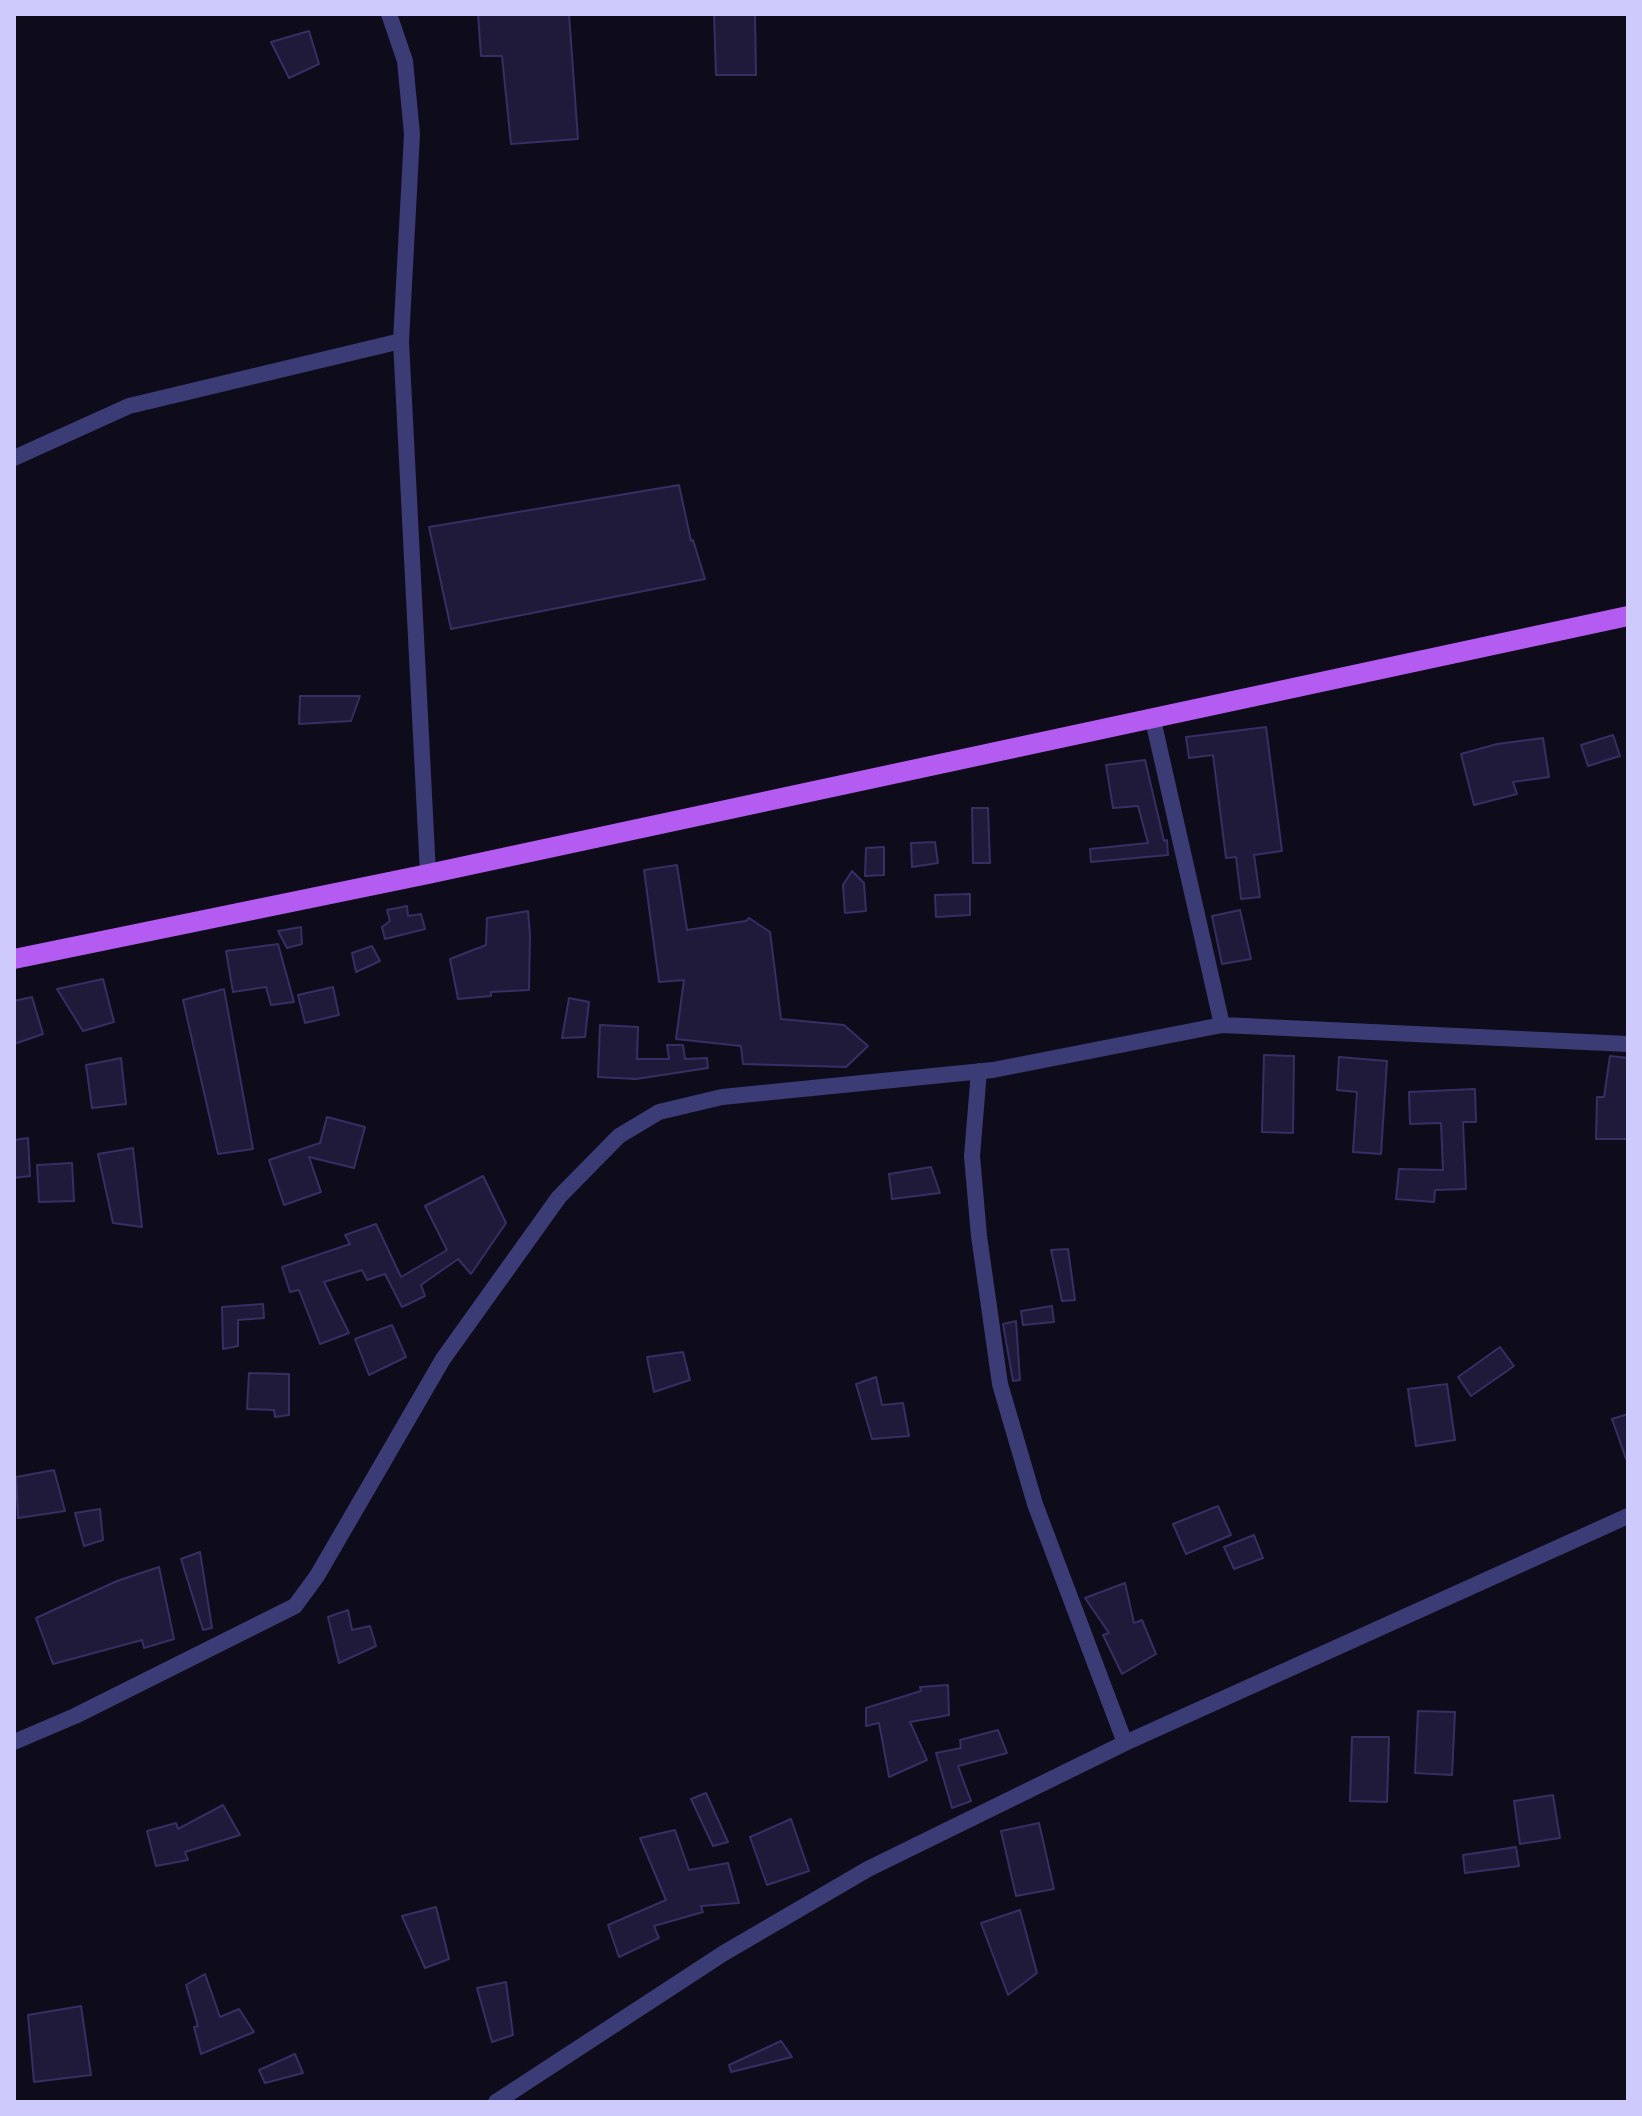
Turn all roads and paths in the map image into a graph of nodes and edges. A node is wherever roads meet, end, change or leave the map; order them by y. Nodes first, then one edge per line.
1 (389, 14) edge
2 (401, 341) junction
3 (14, 458) edge
4 (1627, 619) edge
5 (1153, 720) junction
6 (428, 874) junction
7 (14, 959) edge
8 (1222, 1025) junction
9 (1628, 1044) edge
10 (979, 1071) junction
11 (1628, 1516) edge
12 (14, 1742) edge
13 (1125, 1743) junction
14 (496, 2102) edge

1 - 2 street
2 - 3 street
2 - 6 street
4 - 5 main road
5 - 6 main road
5 - 8 street
6 - 7 main road
8 - 9 street
8 - 10 street
10 - 12 street
10 - 13 street
11 - 13 street
13 - 14 street

